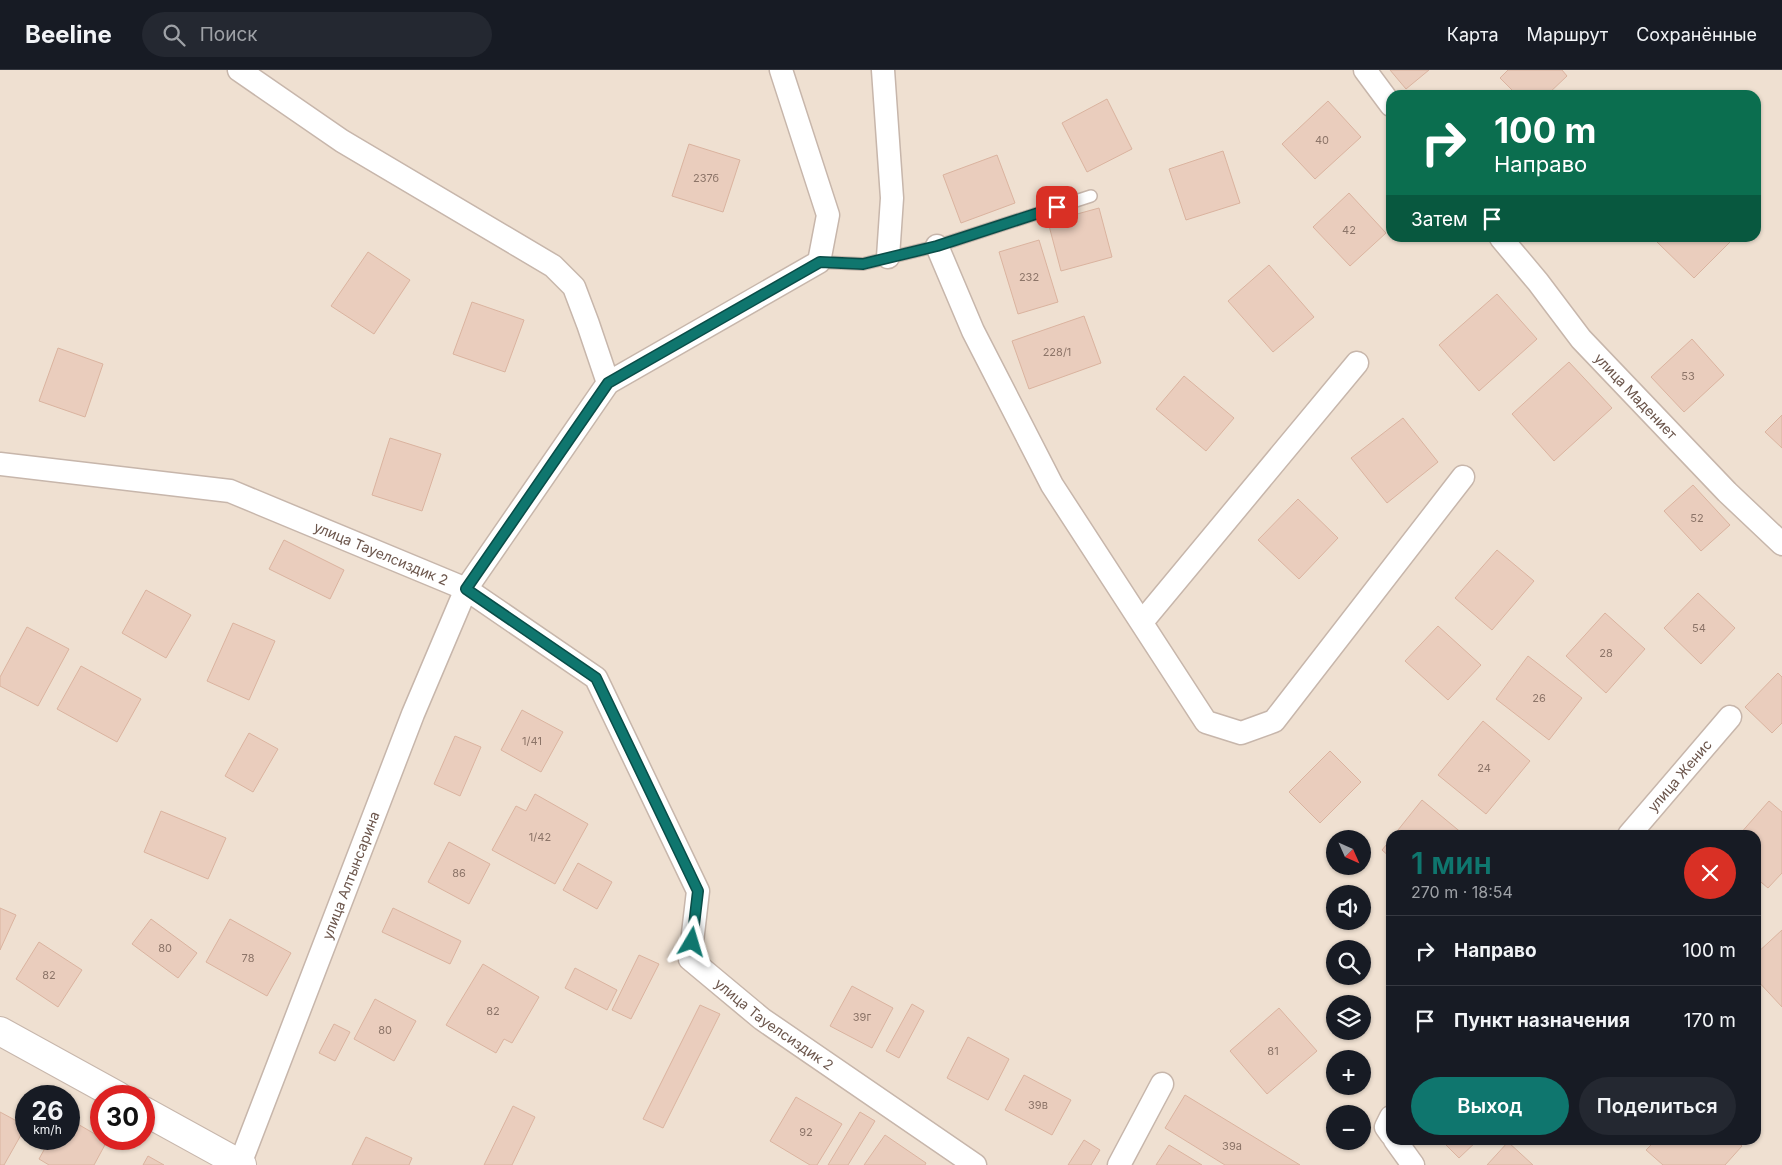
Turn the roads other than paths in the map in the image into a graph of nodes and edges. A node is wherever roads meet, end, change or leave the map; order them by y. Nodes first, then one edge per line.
1 (240, 70) edge
2 (781, 70) edge
3 (883, 70) edge
4 (1365, 70) edge
5 (1386, 98) edge
6 (1091, 196) dead end
7 (1503, 242) edge
8 (937, 246) junction
9 (888, 257) junction
10 (820, 262) junction
11 (1357, 364) dead end
12 (608, 383) junction
13 (0, 464) edge
14 (1463, 477) dead end
15 (1782, 544) edge
16 (466, 589) junction
17 (1142, 622) junction
18 (1730, 717) dead end
19 (1634, 830) edge
20 (0, 1031) edge
21 (1162, 1084) dead end
22 (98, 1085) edge
23 (155, 1117) edge
24 (1399, 1145) edge
25 (240, 1165) edge
26 (975, 1165) edge
27 (1119, 1165) edge
28 (1413, 1165) edge

1 - 12 street
2 - 10 street
3 - 9 street
4 - 5 street
6 - 8 lane
7 - 15 street, улица Мадениет
8 - 9 lane
8 - 17 street
9 - 10 lane
10 - 12 street
11 - 17 street
12 - 16 street, улица Алтынсарина
13 - 16 street, улица Тауелсиздик 2
14 - 17 street
16 - 25 street, улица Алтынсарина
16 - 26 street, улица Тауелсиздик 2
18 - 19 street, улица Женис
20 - 22 street
21 - 27 street
23 - 25 street
24 - 28 street

